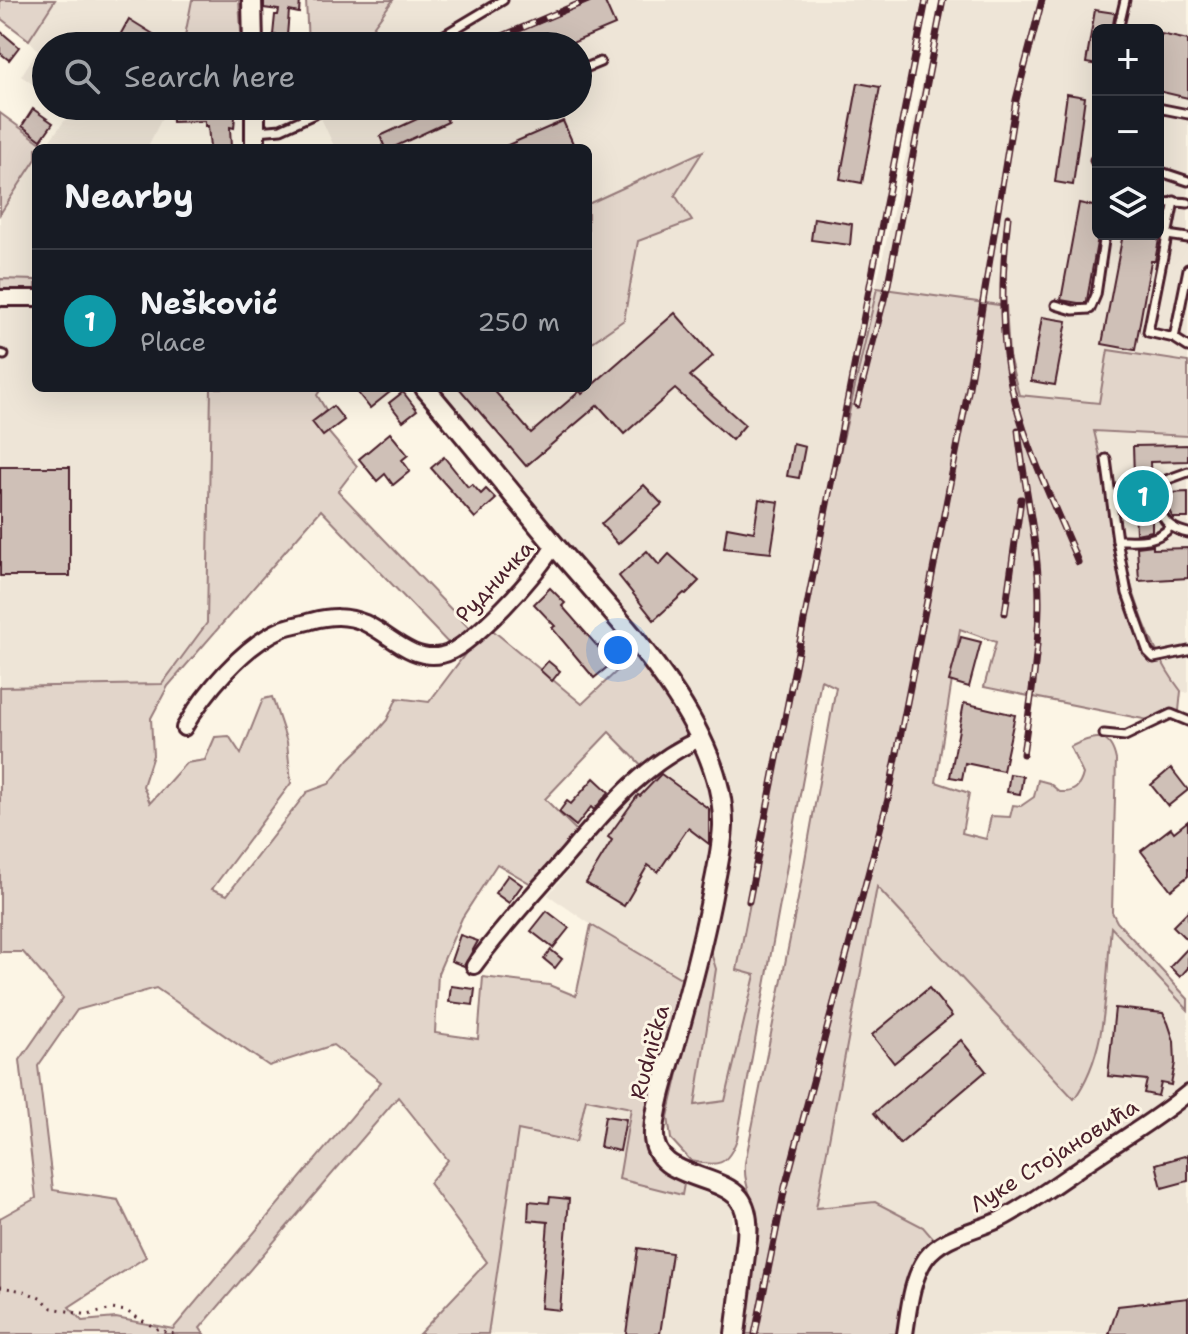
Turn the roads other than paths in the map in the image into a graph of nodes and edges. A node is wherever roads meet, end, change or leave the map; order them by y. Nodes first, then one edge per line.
1 (252, 0) edge
2 (503, 0) edge
3 (1125, 0) edge
4 (1119, 24) edge
5 (253, 32) edge
6 (449, 32) edge
7 (600, 62) dead end
8 (592, 65) edge
9 (1164, 109) edge
10 (1188, 114) edge
11 (301, 120) edge
12 (255, 140) edge
13 (1164, 173) edge
14 (1188, 181) edge
15 (1174, 201) junction
16 (1188, 203) edge
17 (1164, 204) edge
18 (1167, 235) junction
19 (1188, 238) edge
20 (1104, 240) edge
21 (1188, 269) edge
22 (0, 298) edge
23 (32, 298) edge
24 (1056, 305) dead end
25 (1174, 338) junction
26 (1188, 347) edge
27 (428, 392) edge
28 (1106, 459) dead end
29 (1188, 472) edge
30 (1170, 527) junction
31 (1188, 533) edge
32 (1117, 540) junction
33 (554, 545) junction
34 (1188, 651) edge
35 (1188, 721) edge
36 (184, 728) dead end
37 (1104, 734) dead end
38 (702, 738) junction
39 (474, 966) dead end
40 (1188, 1093) edge
41 (735, 1334) edge
42 (905, 1334) edge

1 - 5 street
2 - 6 lane
3 - 4 lane
7 - 8 lane
9 - 10 lane
11 - 12 lane
13 - 14 lane
15 - 16 lane
15 - 17 lane
15 - 18 lane
18 - 19 lane
18 - 25 lane
20 - 24 lane
21 - 25 lane
22 - 23 street
25 - 26 lane
27 - 33 street, Rudnička
28 - 32 lane
29 - 30 lane
30 - 31 lane
30 - 32 lane
32 - 34 lane
33 - 36 street, Рудничка
33 - 38 street, Rudnička
35 - 37 lane
38 - 39 street
38 - 41 street, Rudnička
40 - 42 street, Луке Стојановића

